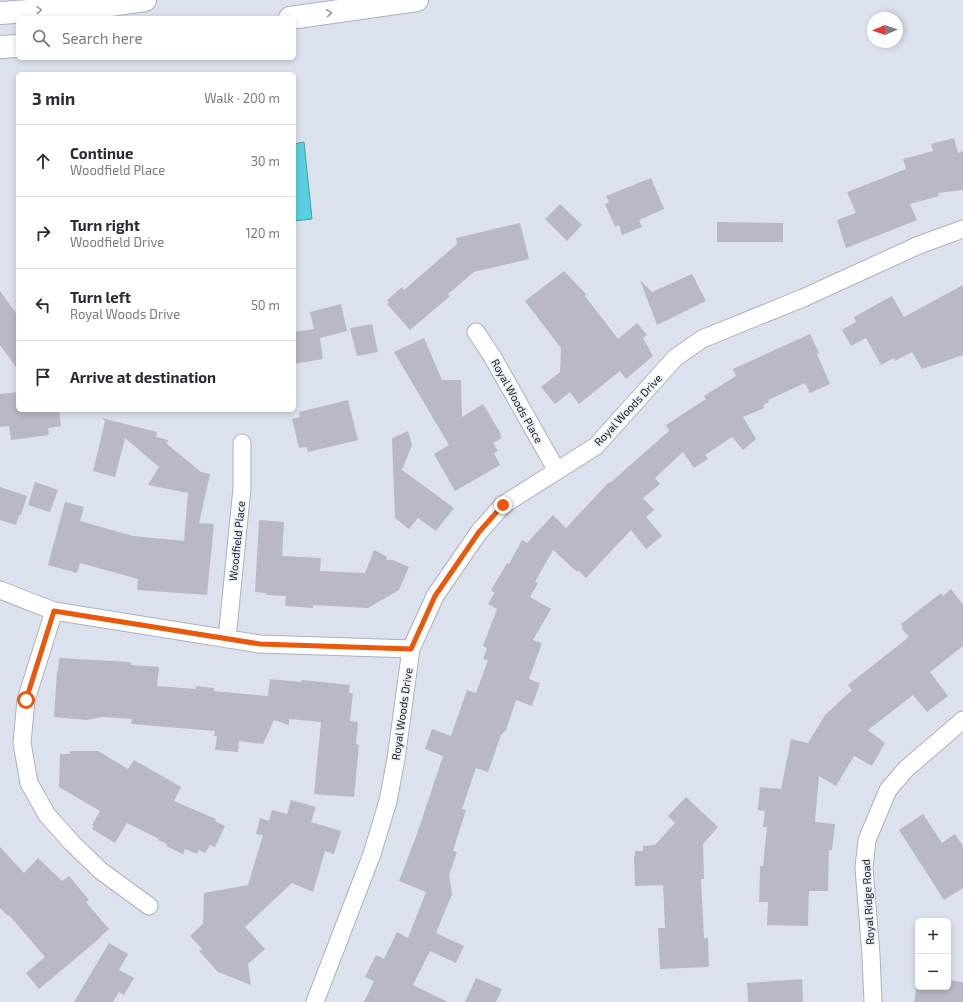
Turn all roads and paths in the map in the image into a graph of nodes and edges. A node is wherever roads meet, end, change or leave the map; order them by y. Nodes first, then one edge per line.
1 (145, 0) edge
2 (417, 0) edge
3 (0, 13) edge
4 (296, 17) edge
5 (16, 46) edge
6 (0, 47) edge
7 (963, 229) edge
8 (476, 332) dead end
9 (242, 443) dead end
10 (557, 471) junction
11 (0, 590) edge
12 (54, 611) junction
13 (227, 639) junction
14 (411, 649) junction
15 (963, 720) edge
16 (149, 906) dead end
17 (315, 1002) edge
18 (873, 1002) edge

3 -> 1 highway
4 -> 2 highway
5 - 6 highway
7 - 10 street, Royal Woods Drive
8 - 10 street, Royal Woods Place
9 - 13 street, Woodfield Place
10 - 14 street, Royal Woods Drive
11 - 12 street
12 - 13 street
12 - 16 street
13 - 14 street
14 - 17 street, Royal Woods Drive
15 - 18 street, Royal Ridge Road

